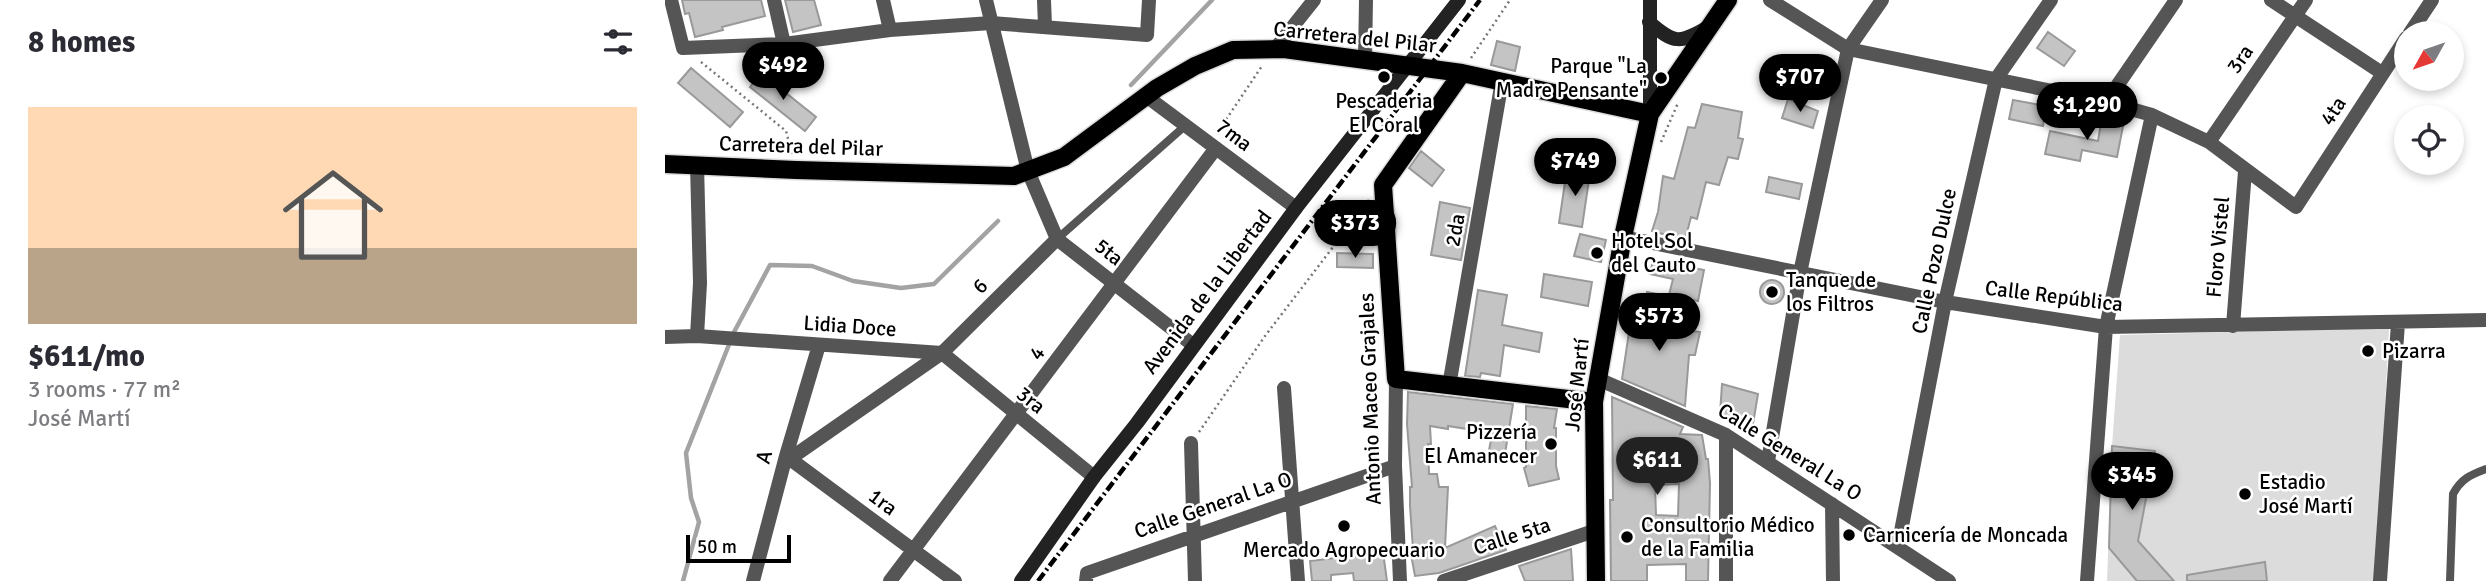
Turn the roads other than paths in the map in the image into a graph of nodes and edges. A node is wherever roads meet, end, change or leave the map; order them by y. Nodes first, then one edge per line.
1 (671, 0) edge
2 (774, 0) edge
3 (883, 0) edge
4 (986, 0) edge
5 (1044, 0) edge
6 (1149, 0) edge
7 (1314, 0) edge
8 (1366, 0) edge
9 (1459, 0) edge
10 (1650, 0) edge
11 (1770, 0) edge
12 (1882, 0) edge
13 (2051, 0) edge
14 (2176, 0) edge
15 (2271, 0) edge
16 (2306, 0) edge
17 (2432, 0) edge
18 (1725, 1) edge
19 (2296, 16) junction
20 (2418, 21) edge
21 (1649, 22) junction
22 (991, 23) junction
23 (1045, 26) junction
24 (1709, 26) junction
25 (890, 30) junction
26 (784, 44) junction
27 (1275, 49) junction
28 (1848, 49) junction
29 (2394, 56) edge
30 (1365, 59) junction
31 (1410, 65) junction
32 (1462, 73) junction
33 (2382, 73) junction
34 (1996, 79) junction
35 (1502, 81) junction
36 (1146, 96) junction
37 (2106, 102) junction
38 (1650, 114) junction
39 (2152, 115) junction
40 (1185, 125) junction
41 (2209, 142) junction
42 (1213, 146) junction
43 (665, 164) edge
44 (697, 164) junction
45 (1028, 171) junction
46 (2245, 171) junction
47 (1296, 208) junction
48 (1623, 237) junction
49 (1057, 239) junction
50 (1800, 274) junction
51 (1115, 283) junction
52 (1945, 302) junction
53 (2486, 320) edge
54 (2398, 323) junction
55 (2233, 326) junction
56 (2106, 327) junction
57 (697, 336) junction
58 (665, 337) edge
59 (819, 345) junction
60 (1193, 345) junction
61 (942, 353) junction
62 (1396, 379) junction
63 (1598, 379) junction
64 (1449, 386) junction
65 (1284, 387) dead end
66 (1594, 402) junction
67 (1017, 416) junction
68 (1725, 435) junction
69 (1191, 443) road end
70 (788, 457) junction
71 (1768, 461) junction
72 (1395, 466) junction
73 (2486, 469) edge
74 (1094, 477) junction
75 (1293, 501) junction
76 (1832, 504) junction
77 (1594, 531) junction
78 (1193, 535) junction
79 (1898, 547) junction
80 (913, 551) junction
81 (1086, 577) edge
82 (753, 581) edge
83 (890, 581) edge
84 (955, 581) edge
85 (1021, 581) edge
86 (1195, 581) edge
87 (1298, 581) edge
88 (1400, 581) edge
89 (1444, 581) edge
90 (1596, 581) edge
91 (1726, 581) edge
92 (1833, 581) edge
93 (1949, 581) edge
94 (2087, 581) edge
95 (2380, 581) edge
96 (2450, 581) edge

1 - 26 street
2 - 26 street
3 - 25 street
4 - 22 street, 5ta
5 - 23 street
6 - 23 street
7 - 27 street
8 - 30 street
9 - 31 main road, Avenida de la Libertad
10 - 21 main road
11 - 28 street
12 - 28 street
13 - 34 street, Calle Pozo Dulce
14 - 37 street
15 - 19 street
16 - 19 street, 3ra
17 - 20 street
18 - 24 main road
19 - 33 street
19 - 41 street, 3ra
21 - 24 main road
21 - 38 main road
22 - 23 street
22 - 25 street
22 - 45 street, 5ta
24 - 38 main road
25 - 26 street
27 - 30 main road, Carretera del Pilar
27 - 36 main road, Carretera del Pilar
28 - 34 street
28 - 50 street
29 - 33 street, 4ta
30 - 31 main road, Carretera del Pilar
31 - 32 main road, Carretera del Pilar
31 - 47 main road, Avenida de la Libertad
32 - 35 main road, Carretera del Pilar
32 - 62 main road, Antonio Maceo Grajales
33 - 46 street, 4ta
34 - 37 street
34 - 52 street, Calle Pozo Dulce
35 - 38 main road, Carretera del Pilar
35 - 64 street, 2da
36 - 40 street, 7ma
36 - 45 main road, Carretera del Pilar
37 - 39 street
38 - 48 main road, José Martí
39 - 41 street
39 - 56 street
40 - 42 street, 7ma
40 - 49 lane, 6
41 - 46 street
42 - 47 street, 7ma
42 - 51 street, 4
43 - 44 main road, Carretera del Pilar
44 - 45 main road, Carretera del Pilar
44 - 57 street
45 - 49 street, 5ta
46 - 55 street, Floro Vistel
47 - 60 main road, Avenida de la Libertad
48 - 50 street, Calle República
48 - 63 main road, José Martí
49 - 51 street, 5ta
49 - 61 street, 6
50 - 52 street, Calle República
50 - 71 street
51 - 60 street, 5ta
51 - 67 street, 4
52 - 56 street, Calle República
52 - 79 street, Calle Pozo Dulce
53 - 54 street, Calle República
54 - 55 street, Calle República
54 - 95 street
55 - 56 street, Calle República
56 - 94 street
57 - 58 street
57 - 59 street, Lidia Doce
59 - 61 street, Lidia Doce
59 - 70 street, A
60 - 74 main road, Avenida de la Libertad
61 - 67 street, 3ra
61 - 70 street, 6
62 - 64 main road
62 - 72 street, Antonio Maceo Grajales
63 - 66 main road, José Martí
63 - 68 street, Calle General La O
64 - 66 main road
65 - 75 street
66 - 77 main road, José Martí
67 - 74 street, 3ra
67 - 80 street, 4
68 - 71 street, Calle General La O
68 - 91 street
69 - 78 street
70 - 80 street, 1ra
70 - 82 street, A
71 - 76 street, Calle General La O
72 - 75 street, Calle General La O
72 - 88 street, Antonio Maceo Grajales
73 - 96 lane
74 - 85 main road, Avenida de la Libertad
75 - 78 street, Calle General La O
75 - 87 street
76 - 79 street, Calle General La O
76 - 92 street
77 - 89 street, Calle 5ta
77 - 90 main road, José Martí
78 - 81 street, Calle General La O
78 - 86 street
79 - 93 street, Calle General La O
80 - 83 street, 4
80 - 84 street, 1ra

